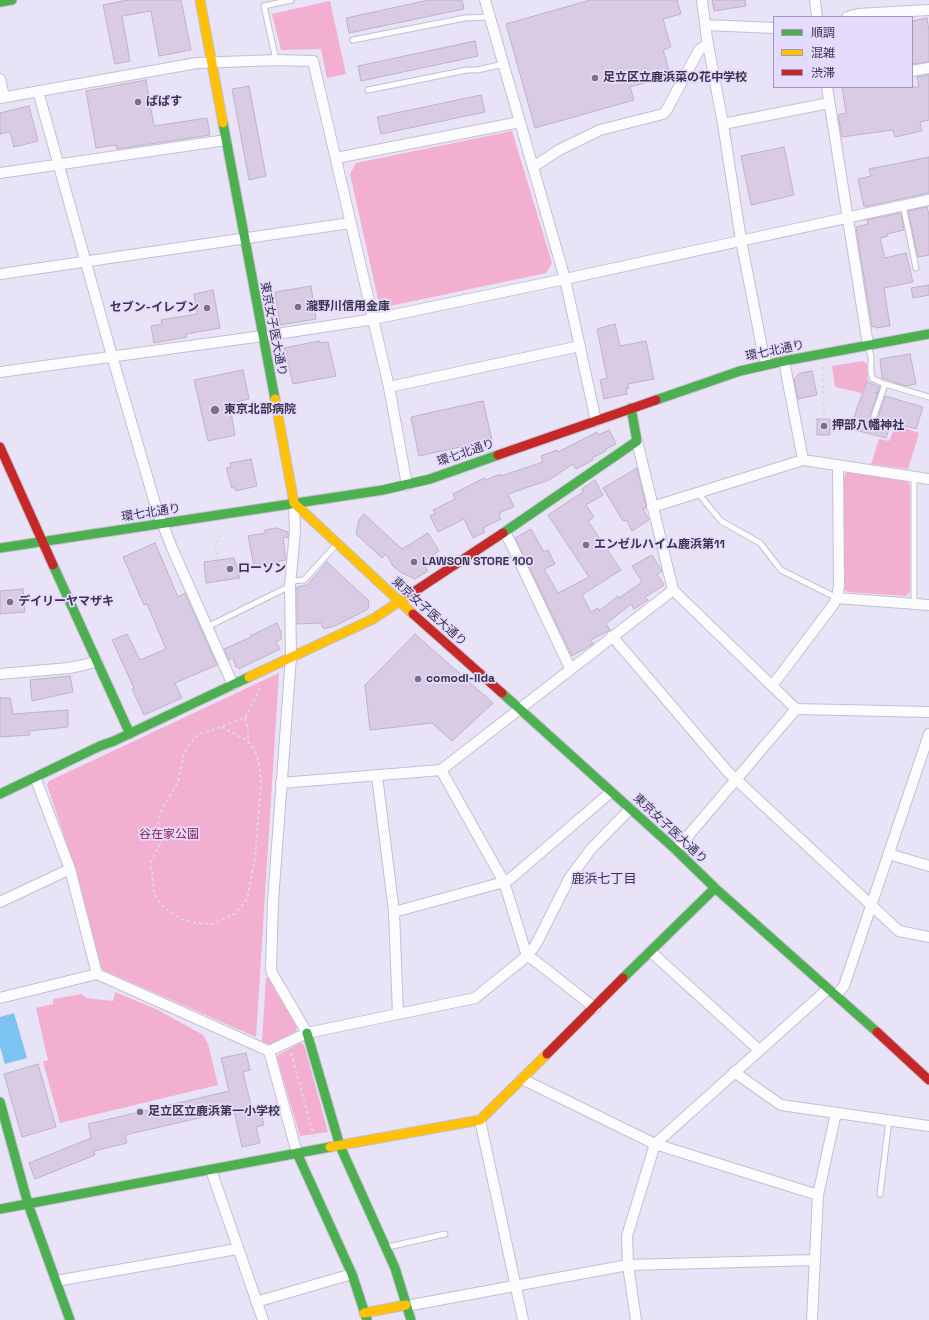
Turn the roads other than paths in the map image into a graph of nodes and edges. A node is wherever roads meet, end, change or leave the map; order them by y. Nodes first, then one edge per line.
1 (12, 0) edge
2 (200, 0) edge
3 (291, 0) edge
4 (485, 0) edge
5 (702, 0) edge
6 (814, 0) edge
7 (0, 2) edge
8 (929, 10) edge
9 (817, 16) edge
10 (851, 16) edge
11 (490, 17) junction
12 (706, 25) junction
13 (773, 28) edge
14 (353, 40) dead end
15 (708, 44) junction
16 (276, 60) junction
17 (212, 62) junction
18 (504, 64) junction
19 (929, 68) edge
20 (913, 70) edge
21 (0, 79) edge
22 (827, 88) edge
23 (368, 90) dead end
24 (38, 91) junction
25 (2, 98) edge
26 (829, 103) junction
27 (520, 122) junction
28 (723, 124) junction
29 (226, 140) junction
30 (336, 158) junction
31 (58, 164) junction
32 (533, 167) junction
33 (0, 173) edge
34 (929, 200) edge
35 (902, 205) junction
36 (847, 217) junction
37 (350, 223) junction
38 (244, 239) junction
39 (741, 240) junction
40 (86, 262) junction
41 (916, 268) dead end
42 (0, 274) edge
43 (565, 279) junction
44 (374, 319) junction
45 (929, 334) edge
46 (262, 335) junction
47 (868, 345) junction
48 (580, 346) junction
49 (112, 356) junction
50 (784, 361) junction
51 (767, 364) junction
52 (0, 372) edge
53 (885, 384) junction
54 (389, 387) junction
55 (929, 397) edge
56 (631, 408) junction
57 (874, 416) dead end
58 (596, 421) junction
59 (637, 441) junction
60 (0, 447) edge
61 (802, 460) junction
62 (838, 465) junction
63 (914, 477) junction
64 (929, 479) edge
65 (407, 485) junction
66 (698, 493) junction
67 (294, 503) junction
68 (652, 507) junction
69 (163, 524) junction
70 (504, 532) junction
71 (43, 541) junction
72 (337, 544) junction
73 (0, 548) edge
74 (290, 583) junction
75 (673, 590) junction
76 (837, 598) junction
77 (400, 602) junction
78 (914, 604) junction
79 (929, 605) edge
80 (207, 627) junction
81 (612, 636) junction
82 (291, 657) junction
83 (97, 661) junction
84 (570, 668) junction
85 (0, 674) edge
86 (233, 685) junction
87 (772, 686) junction
88 (519, 709) junction
89 (796, 709) junction
90 (929, 712) edge
91 (130, 734) junction
92 (929, 734) edge
93 (441, 770) junction
94 (376, 776) junction
95 (35, 777) junction
96 (736, 779) junction
97 (281, 783) junction
98 (611, 792) junction
99 (0, 794) edge
100 (630, 809) junction
101 (676, 850) junction
102 (889, 854) junction
103 (929, 866) edge
104 (70, 869) junction
105 (504, 882) junction
106 (715, 888) junction
107 (0, 902) edge
108 (872, 905) junction
109 (394, 912) junction
110 (929, 938) edge
111 (651, 952) junction
112 (526, 956) junction
113 (97, 974) junction
114 (832, 992) junction
115 (0, 998) edge
116 (595, 1008) junction
117 (398, 1014) junction
118 (307, 1033) junction
119 (758, 1050) junction
120 (269, 1051) junction
121 (734, 1072) junction
122 (522, 1079) junction
123 (929, 1080) edge
124 (0, 1102) edge
125 (836, 1112) junction
126 (480, 1120) junction
127 (890, 1120) junction
128 (929, 1126) edge
129 (655, 1144) junction
130 (340, 1146) junction
131 (297, 1153) junction
132 (211, 1170) junction
133 (880, 1194) dead end
134 (818, 1195) junction
135 (28, 1204) junction
136 (0, 1208) edge
137 (445, 1234) dead end
138 (386, 1247) junction
139 (237, 1249) junction
140 (815, 1260) junction
141 (628, 1265) junction
142 (352, 1274) junction
143 (56, 1281) junction
144 (515, 1285) junction
145 (256, 1302) junction
146 (406, 1305) junction
147 (366, 1316) edge
148 (70, 1320) edge
149 (263, 1320) edge
150 (411, 1320) edge
151 (523, 1320) edge
152 (636, 1320) edge
153 (812, 1320) edge

1 - 7 street
2 - 17 street, 東京女子医大通り
3 - 16 lane
4 - 11 street
5 - 12 street
6 - 9 street
8 - 10 street
11 - 14 lane
11 - 18 street
12 - 13 street
12 - 15 street
15 - 28 street
15 - 32 street
16 - 17 street
16 - 30 street
17 - 24 street
17 - 29 street, 東京女子医大通り
18 - 23 lane
18 - 27 street
19 - 20 street
21 - 25 street
22 - 26 street
24 - 25 street
24 - 31 street
26 - 28 street
26 - 36 street
27 - 30 street
27 - 32 street
28 - 39 street
29 - 31 street
29 - 38 street, 東京女子医大通り
30 - 37 street
31 - 33 street
31 - 40 street
32 - 43 street
34 - 35 street
35 - 36 street
35 - 41 lane
36 - 39 street
36 - 47 street
37 - 38 street
37 - 44 street
38 - 40 street
38 - 46 street, 東京女子医大通り
39 - 43 street
39 - 51 street
40 - 42 street
40 - 49 street
43 - 44 street
43 - 48 street
44 - 46 street
44 - 54 street
45 - 47 street, 環七北通り
46 - 49 street
46 - 67 street, 東京女子医大通り
47 - 50 street, 環七北通り
47 - 53 lane
48 - 54 street
48 - 58 street
49 - 52 street
49 - 69 street
50 - 51 street, 環七北通り
50 - 61 street
51 - 56 street, 環七北通り
53 - 55 lane
53 - 57 lane
54 - 65 street
56 - 58 street, 環七北通り
56 - 59 street
58 - 65 street, 環七北通り
59 - 68 street
59 - 70 street
60 - 71 street
61 - 62 street
61 - 66 street
62 - 63 street
62 - 76 street
63 - 64 street
63 - 78 lane
65 - 67 street, 環七北通り
66 - 68 street
66 - 76 lane
67 - 69 street, 環七北通り
67 - 72 street, 東京女子医大通り
67 - 74 street
68 - 75 street
69 - 71 street, 環七北通り
69 - 80 street
70 - 77 street
70 - 84 street
71 - 73 street, 環七北通り
71 - 83 street
72 - 74 lane
72 - 77 street, 東京女子医大通り
74 - 80 lane
74 - 82 street
75 - 81 street
75 - 87 street
76 - 78 street
76 - 87 street
77 - 82 street
77 - 88 street, 東京女子医大通り
78 - 79 street
80 - 86 street
81 - 84 street
81 - 96 street
82 - 86 street
82 - 97 street
83 - 85 street
83 - 91 street
84 - 88 street
86 - 91 street
87 - 89 street
88 - 93 street
88 - 98 street, 東京女子医大通り
89 - 90 street
89 - 96 street
91 - 95 street
92 - 102 street
93 - 94 street
93 - 105 street
94 - 97 street
94 - 109 street
95 - 99 street
95 - 104 street
96 - 101 street
96 - 108 street
97 - 118 street
98 - 100 street, 東京女子医大通り
98 - 105 street
100 - 101 street, 東京女子医大通り
100 - 112 street
101 - 106 street, 東京女子医大通り
102 - 103 street
102 - 108 street
104 - 107 street
104 - 113 street
105 - 109 street
105 - 112 street
106 - 111 street
106 - 114 street, 東京女子医大通り
108 - 110 street
108 - 114 street
109 - 117 street
111 - 116 street
111 - 119 street
112 - 116 street
112 - 117 street
113 - 115 street
113 - 120 street
114 - 119 street
114 - 123 street, 東京女子医大通り
116 - 122 street
117 - 118 street
118 - 120 street
118 - 130 street
119 - 121 street
120 - 131 street
121 - 125 street
121 - 129 street
122 - 126 street
122 - 129 street
124 - 135 street
125 - 127 street
125 - 134 street
126 - 130 street
126 - 144 street
127 - 128 street
127 - 133 lane
129 - 134 street
129 - 141 street
130 - 131 street
130 - 138 street
131 - 132 street
131 - 142 street
132 - 135 street
132 - 139 street
134 - 140 street
135 - 136 street
135 - 143 street
137 - 138 lane
138 - 146 street
139 - 143 street
139 - 145 street
140 - 141 street
140 - 153 street
141 - 144 street
141 - 152 street
142 - 145 street
142 - 147 street
143 - 148 street
144 - 146 street
144 - 151 street
145 - 149 street
146 - 147 street
146 - 150 street

